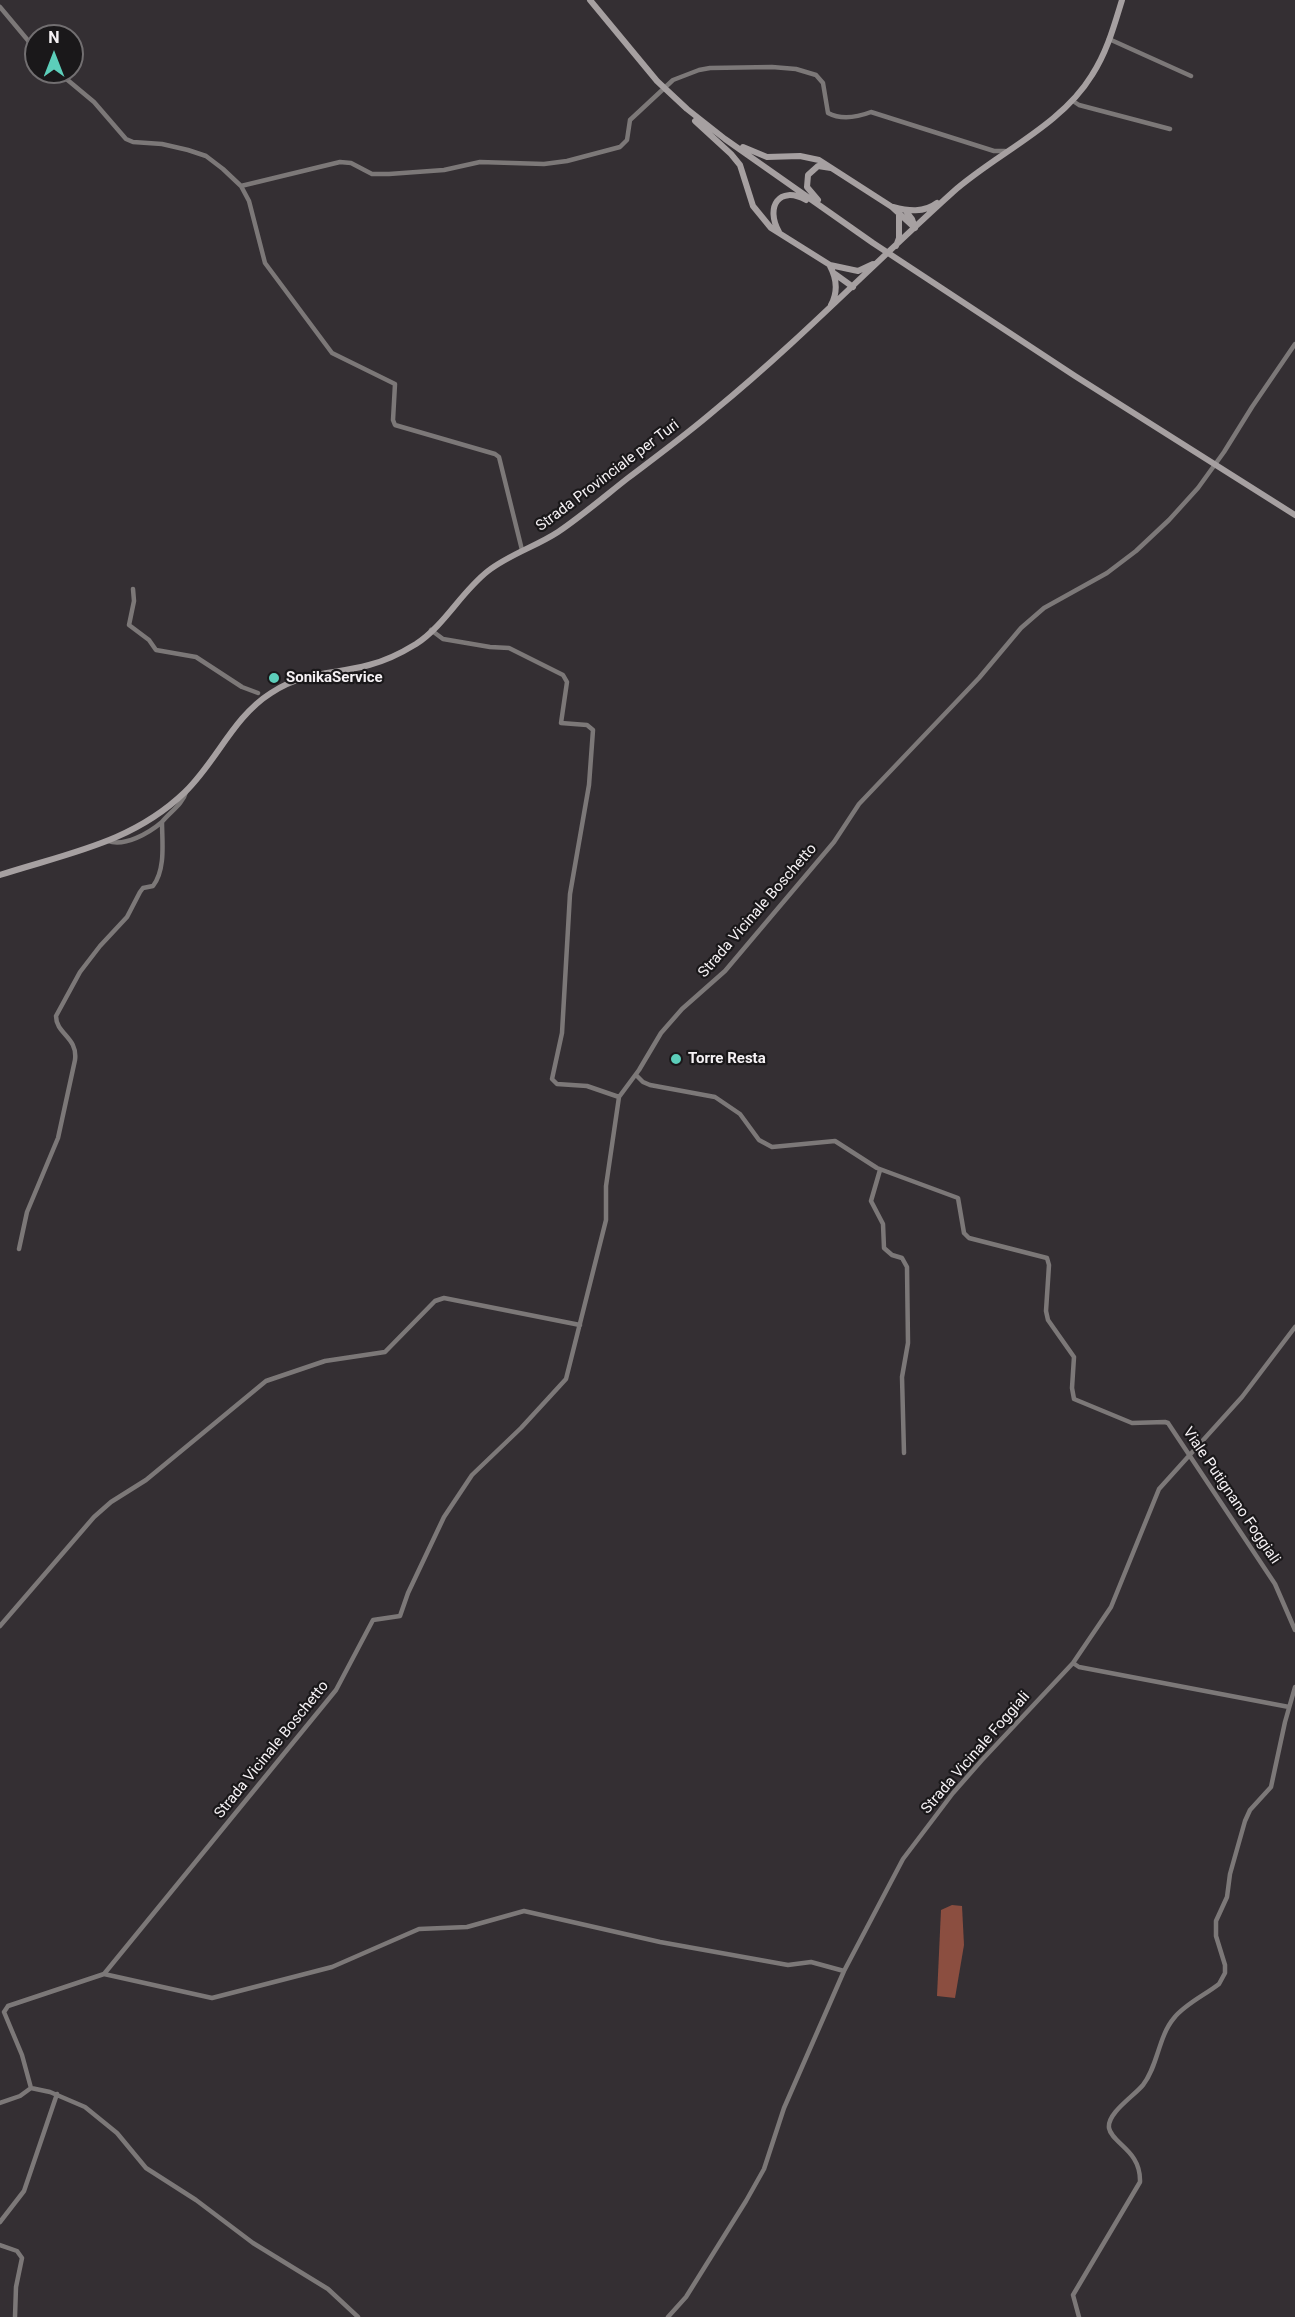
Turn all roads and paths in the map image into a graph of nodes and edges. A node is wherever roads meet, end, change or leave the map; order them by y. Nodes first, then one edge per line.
1 (590, 0) edge
2 (1122, 0) edge
3 (0, 7) edge
4 (24, 36) edge
5 (1109, 39) junction
6 (1191, 76) dead end
7 (73, 84) edge
8 (1073, 101) junction
9 (687, 109) junction
10 (1170, 129) dead end
11 (725, 139) junction
12 (1005, 152) junction
13 (835, 169) junction
14 (241, 186) junction
15 (955, 191) junction
16 (902, 212) junction
17 (836, 218) junction
18 (915, 228) junction
19 (781, 235) junction
20 (893, 249) junction
21 (830, 265) junction
22 (842, 269) junction
23 (834, 274) junction
24 (853, 287) junction
25 (828, 311) junction
26 (1295, 344) edge
27 (1295, 514) edge
28 (522, 550) junction
29 (133, 589) dead end
30 (431, 630) junction
31 (258, 693) dead end
32 (186, 791) junction
33 (162, 822) junction
34 (108, 841) junction
35 (0, 874) edge
36 (636, 1075) junction
37 (619, 1097) junction
38 (880, 1170) junction
39 (19, 1249) dead end
40 (580, 1325) junction
41 (1295, 1327) edge
42 (904, 1453) dead end
43 (1190, 1453) junction
44 (0, 1626) edge
45 (1295, 1630) edge
46 (1073, 1663) junction
47 (1295, 1687) edge
48 (1289, 1707) junction
49 (844, 1971) junction
50 (104, 1974) junction
51 (31, 2088) junction
52 (57, 2094) junction
53 (0, 2103) edge
54 (0, 2223) edge
55 (0, 2245) edge
56 (15, 2317) edge
57 (358, 2317) edge
58 (668, 2317) edge
59 (1079, 2317) edge

1 - 9 main road
2 - 5 main road, Strada Provinciale per Turi
3 - 4 street
5 - 6 street
5 - 8 main road, Strada Provinciale per Turi
7 - 14 street
8 - 10 street
8 - 12 main road, Strada Provinciale per Turi
9 - 11 main road
9 - 19 main road
11 - 13 main road
11 - 17 main road
12 - 14 street
12 - 15 main road, Strada Provinciale per Turi
13 - 16 main road
13 - 17 main road
14 - 28 street
15 - 16 main road
15 - 18 main road, Strada Provinciale per Turi
16 - 18 main road
16 - 20 main road
17 - 19 main road
17 - 27 main road
18 - 20 main road, Strada Provinciale per Turi
19 - 21 main road
20 - 22 main road
20 - 24 main road, Strada Provinciale per Turi
21 - 22 main road
21 - 23 main road
22 - 24 main road
23 - 24 main road
23 - 25 main road
24 - 25 main road, Strada Provinciale per Turi
25 - 28 main road, Strada Provinciale per Turi
26 - 36 street, Strada Vicinale Boschetto
28 - 30 main road, Strada Provinciale per Turi
29 - 31 street
30 - 32 main road, Strada Provinciale per Turi
30 - 37 street
32 - 33 street
32 - 34 main road, Strada Provinciale per Turi
33 - 34 street
33 - 39 street
34 - 35 main road, Strada Provinciale per Turi
36 - 37 street, Strada Vicinale Boschetto
36 - 38 street, Viale Putignano Foggiali
37 - 40 street, Strada Vicinale Boschetto
38 - 42 street
38 - 43 street, Viale Putignano Foggiali
40 - 44 street
40 - 50 street, Strada Vicinale Boschetto
41 - 43 street, Strada Vicinale Foggiali
43 - 45 street, Viale Putignano Foggiali
43 - 46 street, Strada Vicinale Foggiali
46 - 48 street
46 - 49 street, Strada Vicinale Foggiali
47 - 48 street
48 - 59 street
49 - 50 street
49 - 58 street, Strada Vicinale Foggiali
50 - 51 street
51 - 52 street
51 - 53 street
52 - 54 street
52 - 57 street
55 - 56 street

